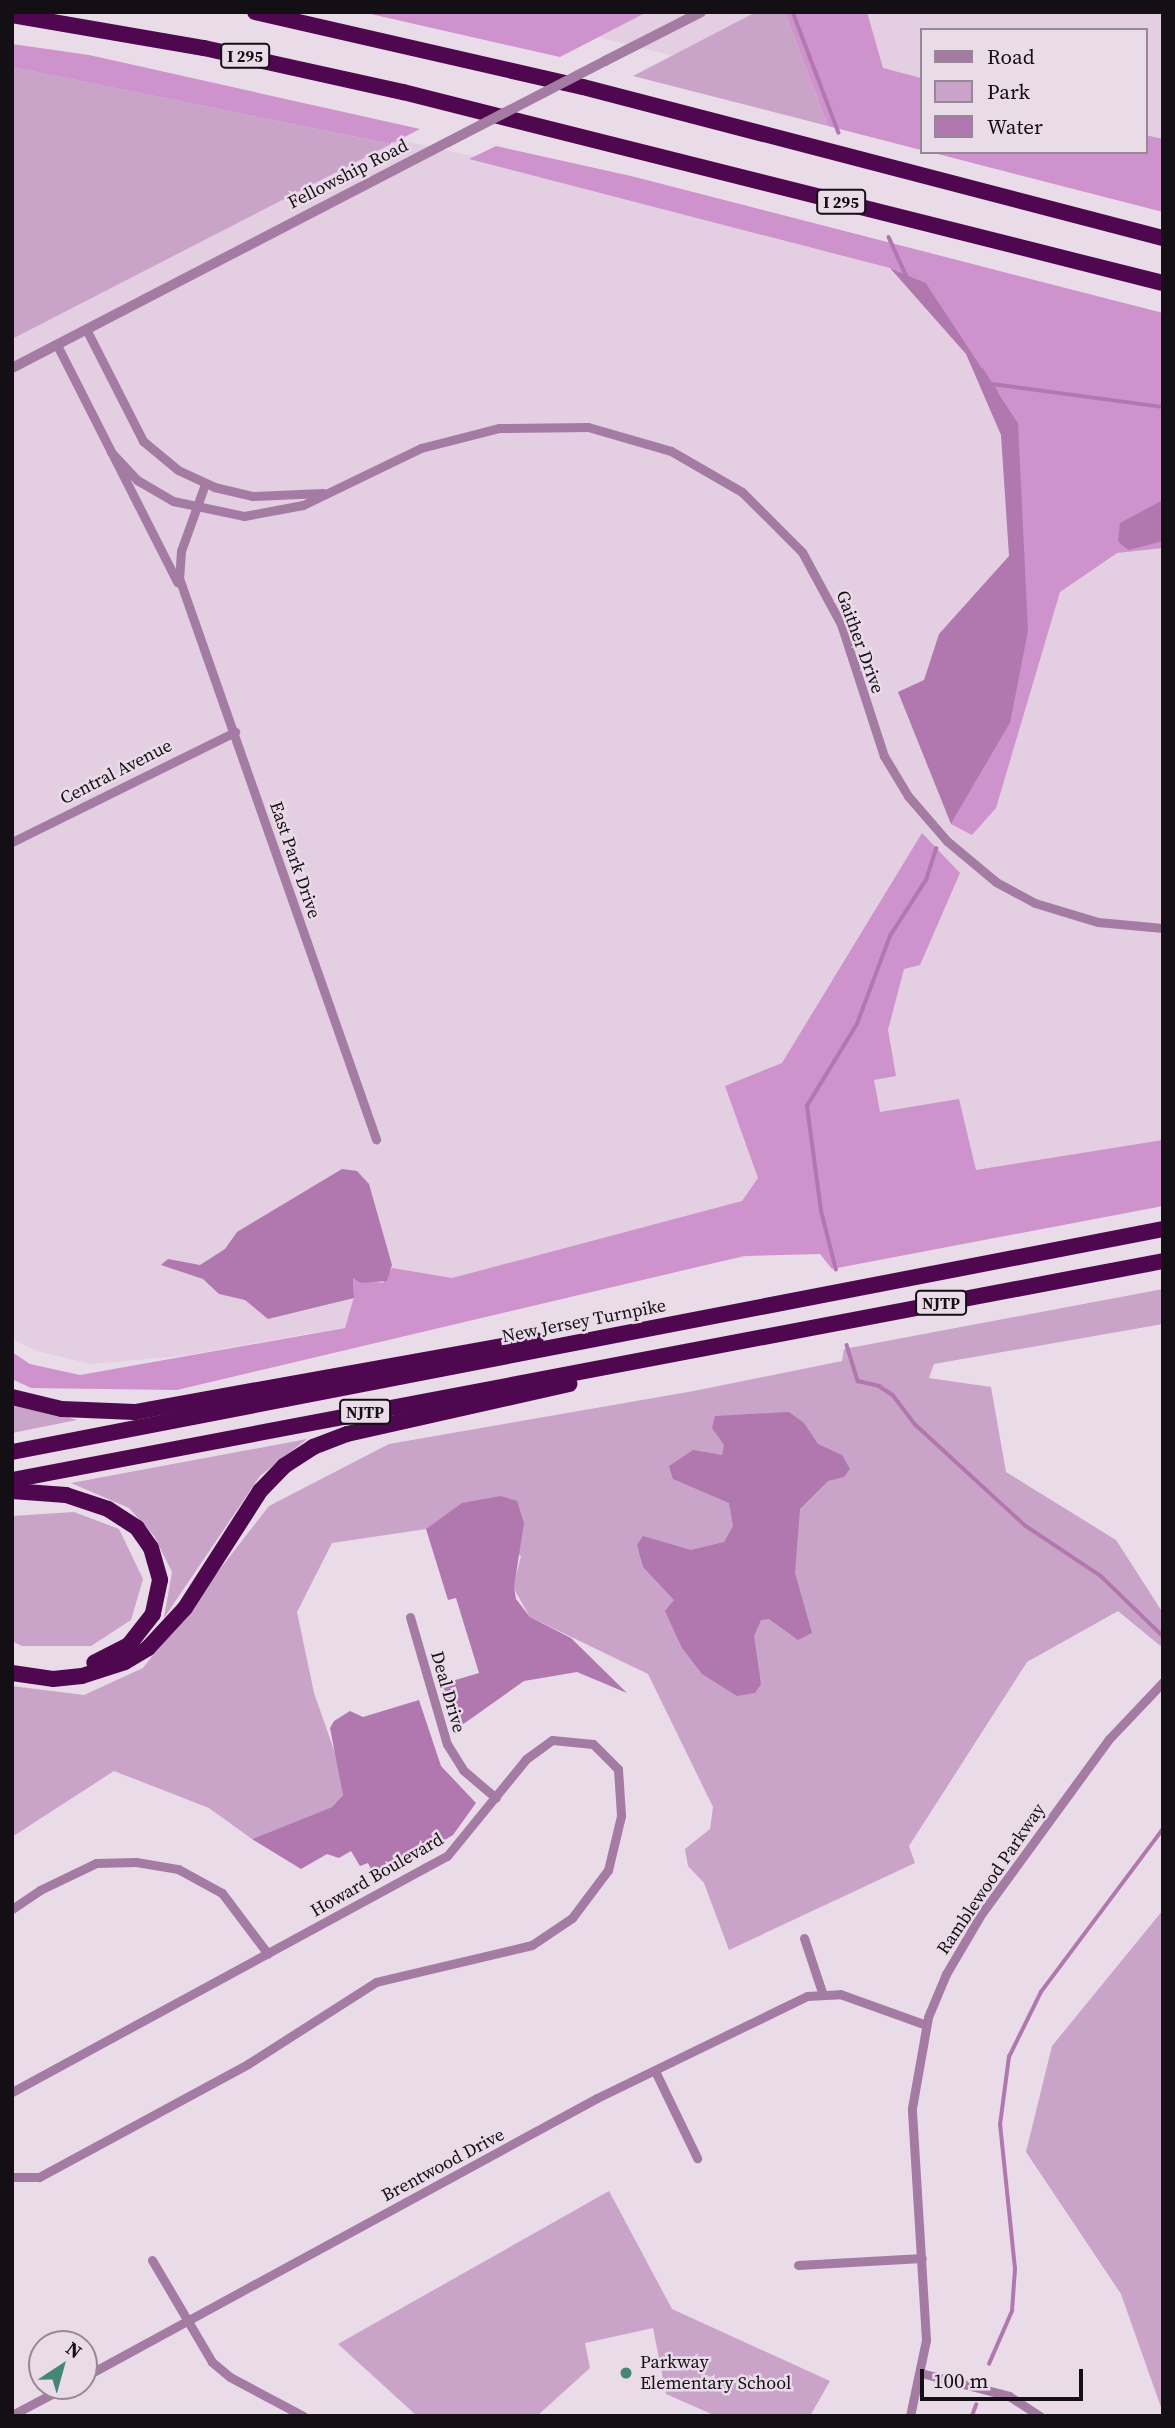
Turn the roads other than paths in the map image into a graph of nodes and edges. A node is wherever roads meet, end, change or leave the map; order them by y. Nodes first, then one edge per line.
1 (256, 12) edge
2 (701, 12) edge
3 (12, 15) edge
4 (1163, 238) edge
5 (1163, 283) edge
6 (86, 329) junction
7 (57, 345) junction
8 (12, 368) edge
9 (111, 452) junction
10 (205, 484) junction
11 (331, 492) junction
12 (197, 509) junction
13 (183, 593) junction
14 (235, 732) junction
15 (12, 842) edge
16 (1163, 929) edge
17 (376, 1139) dead end
18 (1163, 1229) edge
19 (1163, 1261) edge
20 (623, 1333) junction
21 (719, 1349) junction
22 (12, 1397) edge
23 (12, 1452) edge
24 (12, 1480) edge
25 (12, 1491) edge
26 (410, 1617) dead end
27 (12, 1662) edge
28 (12, 1673) edge
29 (1163, 1682) edge
30 (496, 1798) junction
31 (12, 1909) edge
32 (804, 1938) dead end
33 (268, 1954) junction
34 (822, 1992) junction
35 (926, 2025) junction
36 (655, 2071) junction
37 (12, 2092) edge
38 (697, 2158) dead end
39 (12, 2178) edge
40 (922, 2258) junction
41 (152, 2260) dead end
42 (798, 2265) dead end
43 (186, 2322) junction
44 (98, 2369) edge
45 (921, 2373) junction
46 (40, 2400) edge
47 (12, 2415) edge
48 (303, 2416) edge
49 (909, 2416) edge
50 (1040, 2416) edge

1 - 4 highway
2 - 6 street, Fellowship Road, bridge
3 - 5 highway, I 295
6 - 7 street, Fellowship Road
6 - 10 street, Gaither Drive
7 - 8 street, Fellowship Road
7 - 9 street, East Park Drive
9 - 12 street, Gaither Drive
9 - 13 street, East Park Drive
10 - 11 street, Gaither Drive
10 - 12 street, East Park Drive
11 - 12 street, Gaither Drive
11 - 16 street, Gaither Drive
12 - 13 street, East Park Drive
13 - 14 street, East Park Drive
14 - 15 street, Central Avenue
14 - 17 street, East Park Drive
18 - 20 highway, New Jersey Turnpike / NJTP
19 - 21 highway, NJTP
20 - 22 highway
20 - 23 highway, New Jersey Turnpike / NJTP
21 - 24 highway, NJTP
21 - 28 highway
25 - 27 highway
26 - 30 street, Deal Drive
29 - 35 street, Ramblewood Parkway
30 - 33 street, Howard Boulevard
30 - 39 street, Howard Boulevard
31 - 33 street
32 - 34 street
33 - 37 street, Howard Boulevard
34 - 35 street
34 - 36 street, Brentwood Drive
35 - 40 street, Ramblewood Parkway
36 - 38 street
36 - 43 street, Brentwood Drive
40 - 42 street
40 - 45 street, Ramblewood Parkway
41 - 43 street
43 - 44 street, Brentwood Drive
43 - 48 street
45 - 49 street, Ramblewood Parkway
45 - 50 street
46 - 47 street

